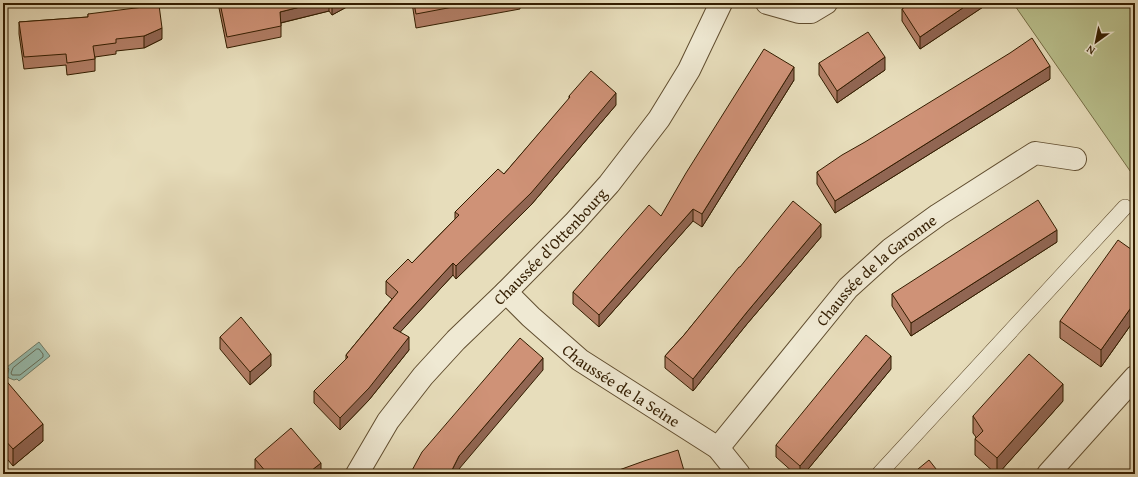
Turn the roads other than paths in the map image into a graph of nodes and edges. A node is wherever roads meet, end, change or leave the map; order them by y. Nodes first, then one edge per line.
1 (721, 3) edge
2 (767, 3) edge
3 (826, 3) edge
4 (1075, 159) dead end
5 (1125, 207) dead end
6 (506, 292) junction
7 (1135, 377) edge
8 (718, 448) junction
9 (357, 474) edge
10 (739, 474) edge
11 (879, 474) edge
12 (1048, 474) edge

1 - 6 street, Chaussée d'Ottenbourg
2 - 3 street
4 - 8 street, Chaussée de la Garonne
5 - 11 lane
6 - 8 street, Chaussée de la Seine
6 - 9 street, Chaussée d'Ottenbourg
7 - 12 street
8 - 10 street, Chaussée de la Seine

